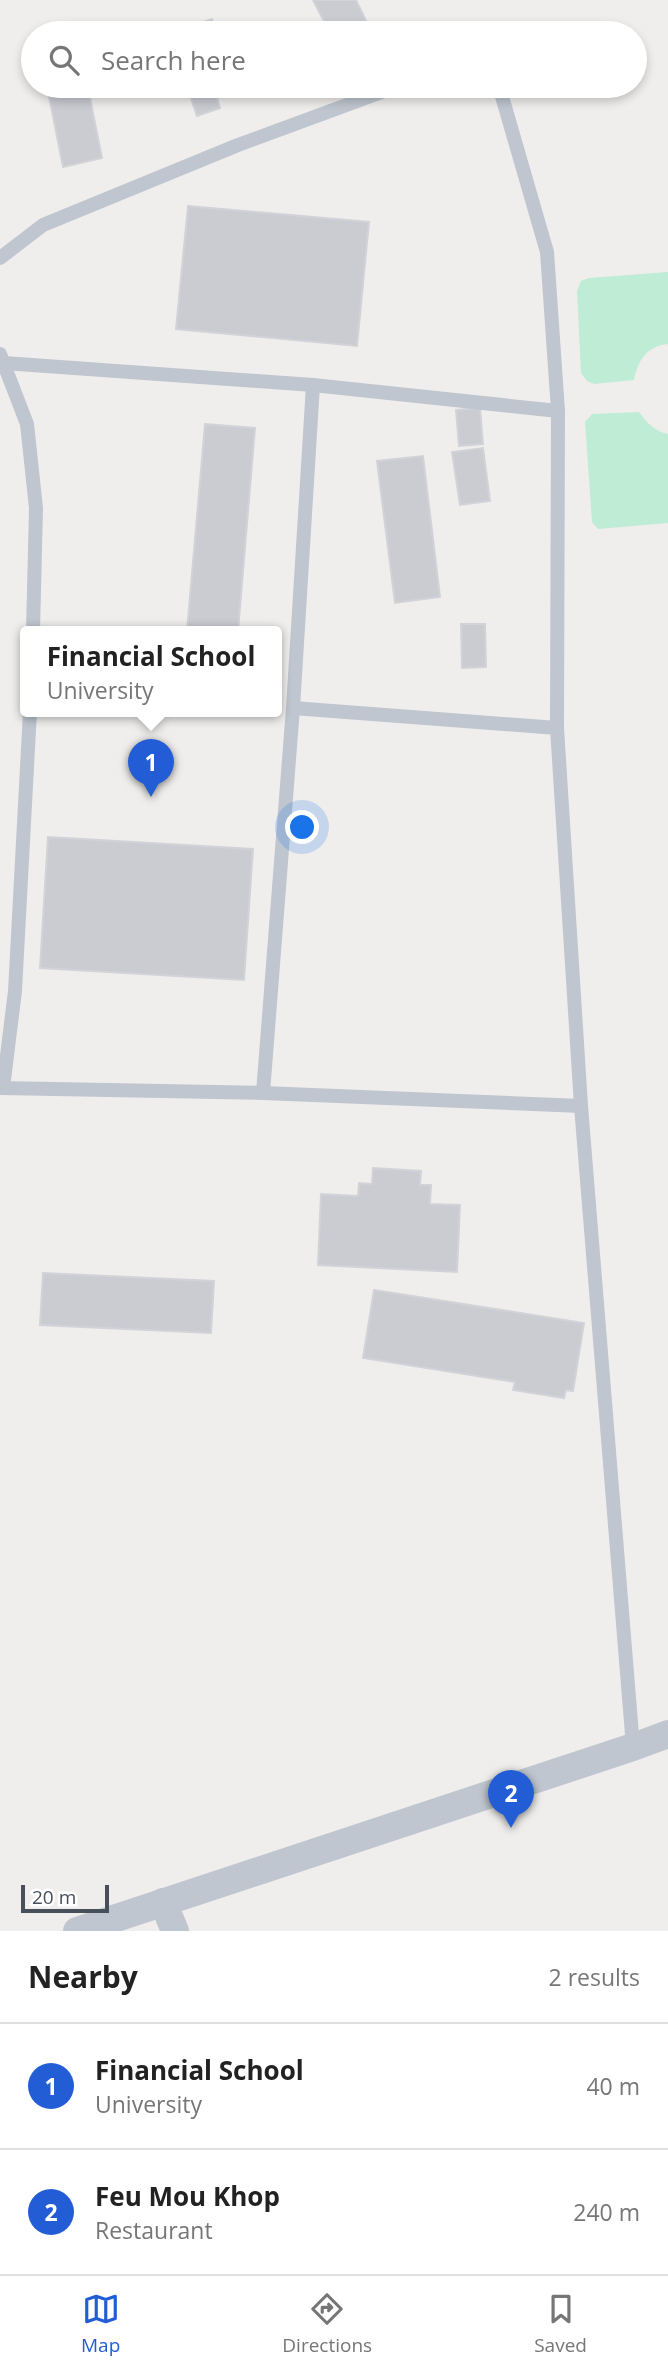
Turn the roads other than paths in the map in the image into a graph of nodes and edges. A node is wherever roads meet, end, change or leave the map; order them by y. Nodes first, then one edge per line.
1 (365, 98) edge
2 (502, 98) edge
3 (0, 258) edge
4 (2, 359) edge
5 (313, 385) junction
6 (558, 411) junction
7 (33, 626) edge
8 (293, 708) junction
9 (30, 717) edge
10 (557, 728) junction
11 (2, 1088) edge
12 (263, 1093) junction
13 (581, 1105) junction
14 (668, 1734) edge
15 (633, 1747) junction
16 (163, 1902) junction
17 (77, 1931) edge
18 (175, 1931) edge

1 - 3 lane
2 - 6 lane
4 - 5 lane
4 - 7 lane
5 - 6 lane
5 - 8 lane
6 - 10 lane
8 - 10 lane
8 - 12 lane
9 - 11 lane
10 - 13 lane
11 - 12 lane
12 - 13 lane
13 - 15 lane
14 - 15 street
15 - 16 street
16 - 17 street
16 - 18 street

